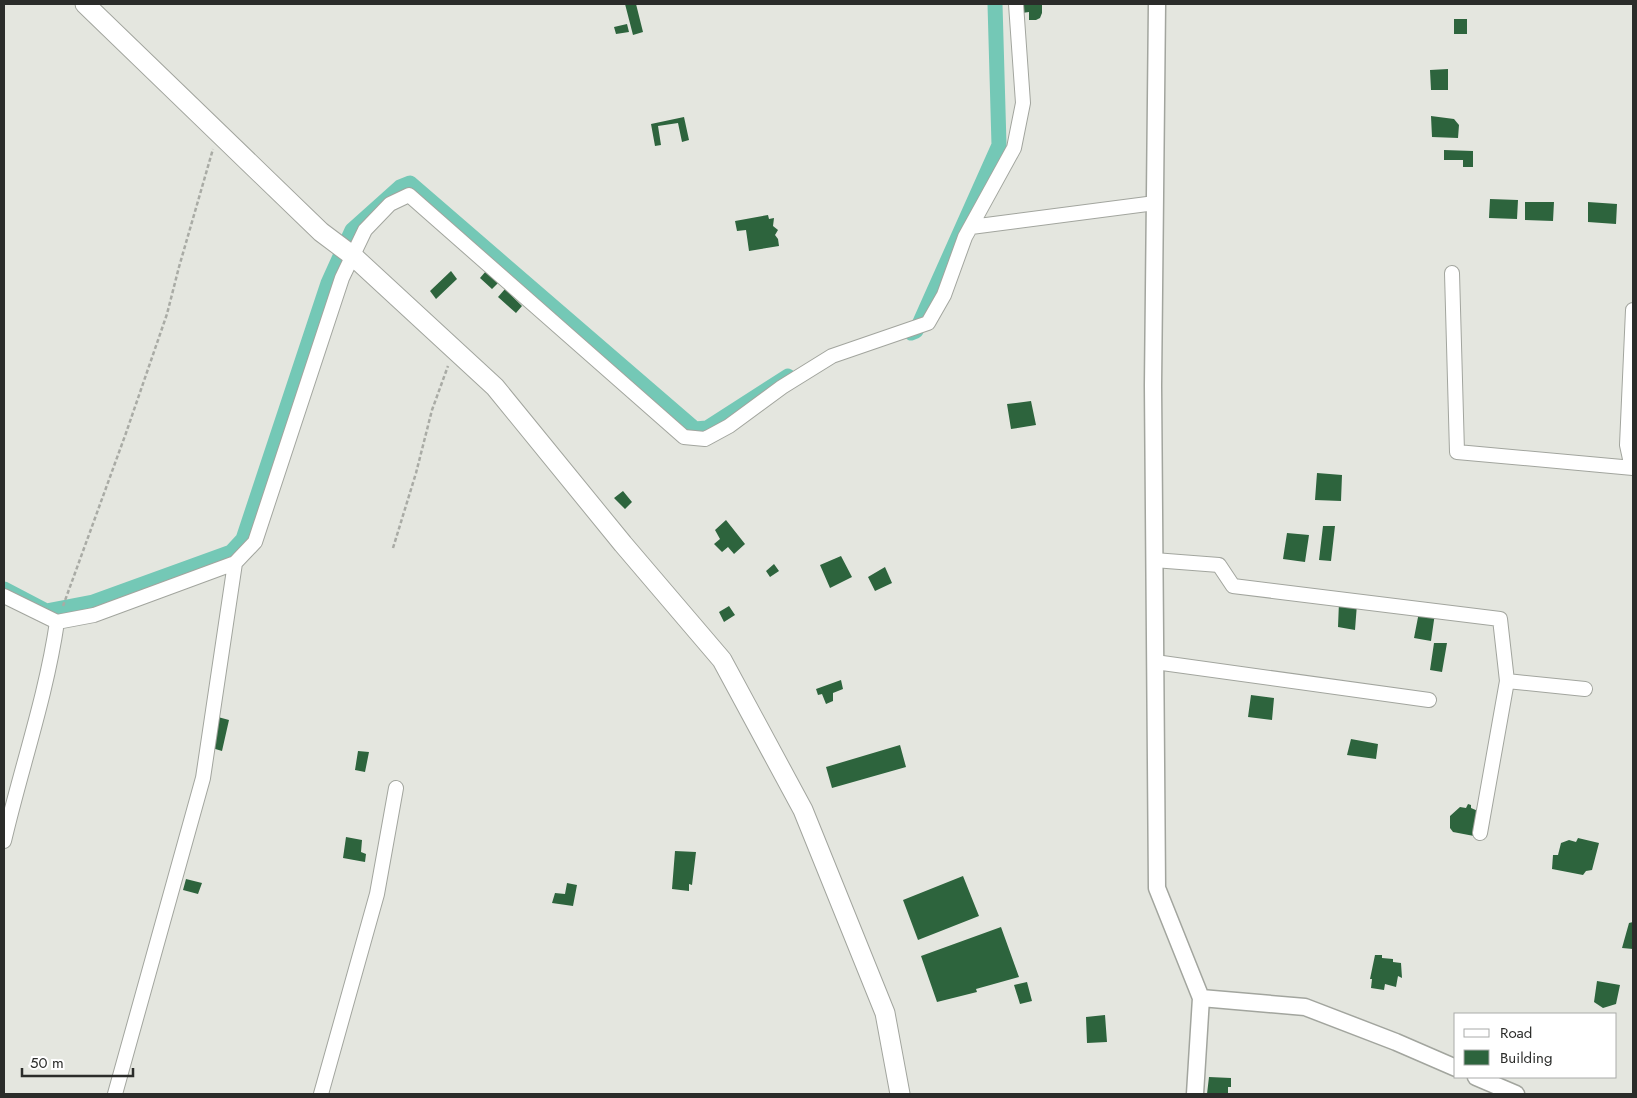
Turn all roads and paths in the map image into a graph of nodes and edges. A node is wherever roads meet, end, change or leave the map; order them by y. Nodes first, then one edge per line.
1 (85, 4) edge
2 (1016, 4) edge
3 (1157, 4) edge
4 (221, 134) junction
5 (1155, 203) junction
6 (971, 227) junction
7 (353, 256) junction
8 (1452, 273) dead end
9 (1633, 310) edge
10 (450, 361) dead end
11 (1632, 468) edge
12 (393, 548) dead end
13 (1154, 560) junction
14 (235, 563) junction
15 (4, 596) edge
16 (57, 622) junction
17 (1155, 662) junction
18 (1507, 681) junction
19 (1585, 689) dead end
20 (1429, 700) dead end
21 (396, 788) dead end
22 (1480, 833) dead end
23 (4, 841) edge
24 (1201, 998) junction
25 (1454, 1067) edge
26 (1478, 1078) edge
27 (115, 1094) edge
28 (321, 1094) edge
29 (900, 1094) edge
30 (1195, 1094) edge
31 (1516, 1094) edge

1 - 4 main road
2 - 6 street
3 - 5 street
4 - 7 main road
4 - 16 path
5 - 6 street
5 - 13 street
6 - 7 street
7 - 14 street
7 - 29 main road
8 - 11 street
9 - 11 street
10 - 12 path
13 - 17 street
13 - 18 street
14 - 16 street
14 - 27 street
15 - 16 street
16 - 23 street
17 - 20 street
17 - 24 street
18 - 19 street
18 - 22 street
21 - 28 street
24 - 25 street
24 - 30 street
26 - 31 street

